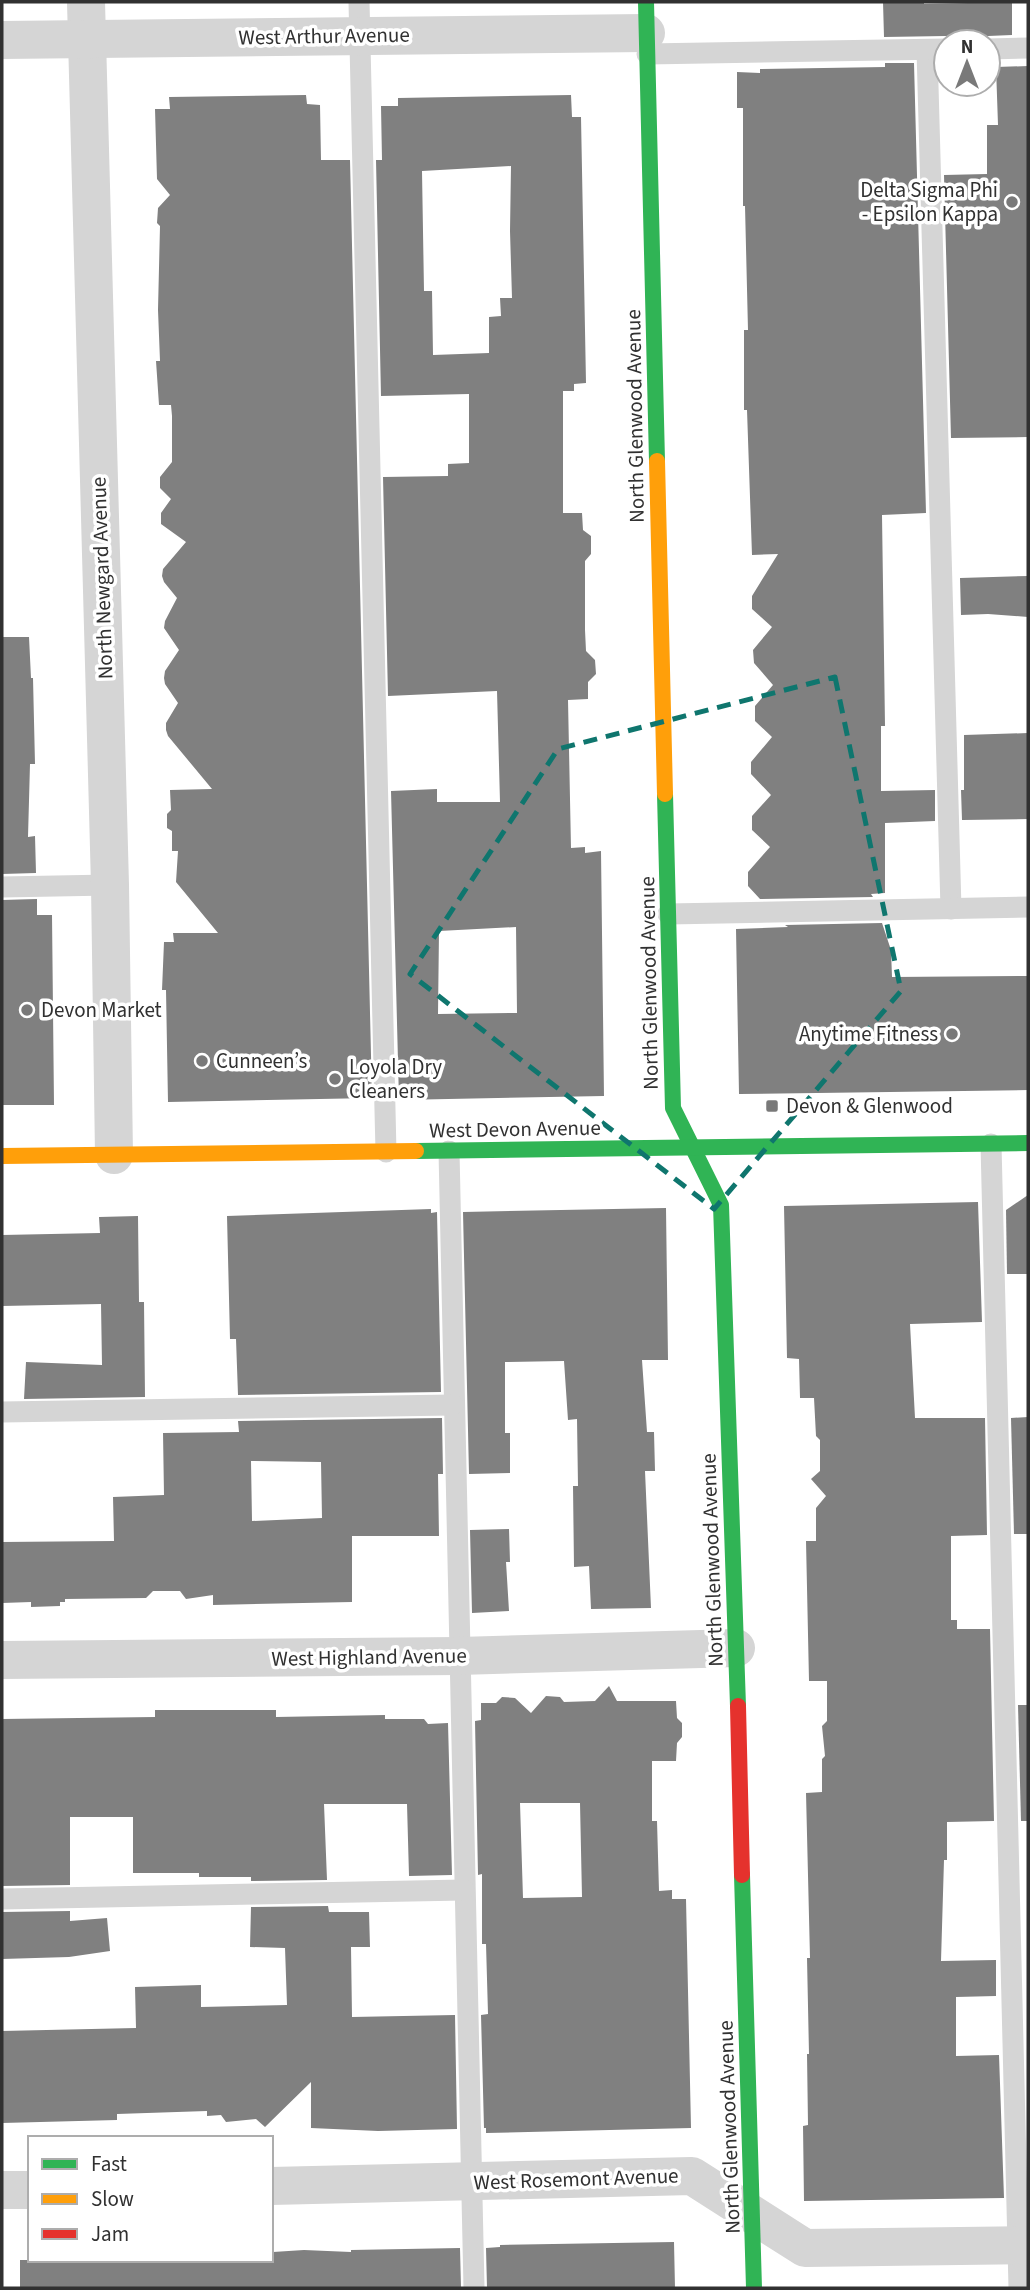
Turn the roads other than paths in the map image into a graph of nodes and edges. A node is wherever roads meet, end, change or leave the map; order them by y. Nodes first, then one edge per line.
1 (359, 19) edge
2 (86, 20) edge
3 (646, 30) edge
4 (2, 40) edge
5 (1028, 48) edge
6 (1002, 49) edge
7 (932, 50) edge
8 (937, 98) edge
9 (110, 886) junction
10 (2, 887) edge
11 (1028, 907) edge
12 (951, 909) junction
13 (668, 914) junction
14 (1028, 1143) edge
15 (992, 1144) junction
16 (693, 1148) junction
17 (449, 1151) junction
18 (386, 1152) junction
19 (114, 1155) junction
20 (2, 1156) edge
21 (453, 1405) junction
22 (2, 1412) edge
23 (736, 1648) junction
24 (458, 1656) junction
25 (2, 1660) edge
26 (464, 1890) junction
27 (2, 1899) edge
28 (472, 2182) junction
29 (273, 2186) edge
30 (2, 2190) edge
31 (28, 2190) edge
32 (753, 2216) junction
33 (1023, 2245) edge
34 (474, 2288) edge
35 (754, 2288) edge
36 (1020, 2288) edge

1 - 2 street, West Arthur Avenue
1 - 3 street, West Arthur Avenue
1 - 18 lane
2 - 4 street, West Arthur Avenue
2 - 9 street, North Newgard Avenue
3 - 7 lane
3 - 13 street, North Glenwood Avenue
5 - 6 lane
8 - 12 lane
9 - 10 lane
9 - 19 street, North Newgard Avenue
11 - 12 lane
12 - 13 lane
13 - 16 street, North Glenwood Avenue
14 - 15 street, West Devon Avenue
15 - 16 street, West Devon Avenue
15 - 33 lane
16 - 17 street, West Devon Avenue
16 - 23 street, North Glenwood Avenue
17 - 18 street, West Devon Avenue
17 - 21 lane
18 - 19 street, West Devon Avenue
19 - 20 street, West Devon Avenue
21 - 22 lane
21 - 24 lane
23 - 24 street, West Highland Avenue
23 - 32 street, North Glenwood Avenue
24 - 25 street, West Highland Avenue
24 - 26 lane
26 - 27 lane
26 - 28 lane
28 - 29 street, West Rosemont Avenue
28 - 32 street, West Rosemont Avenue
28 - 34 lane
30 - 31 street
32 - 33 street, West Rosemont Avenue
32 - 35 street, North Glenwood Avenue
33 - 36 lane

